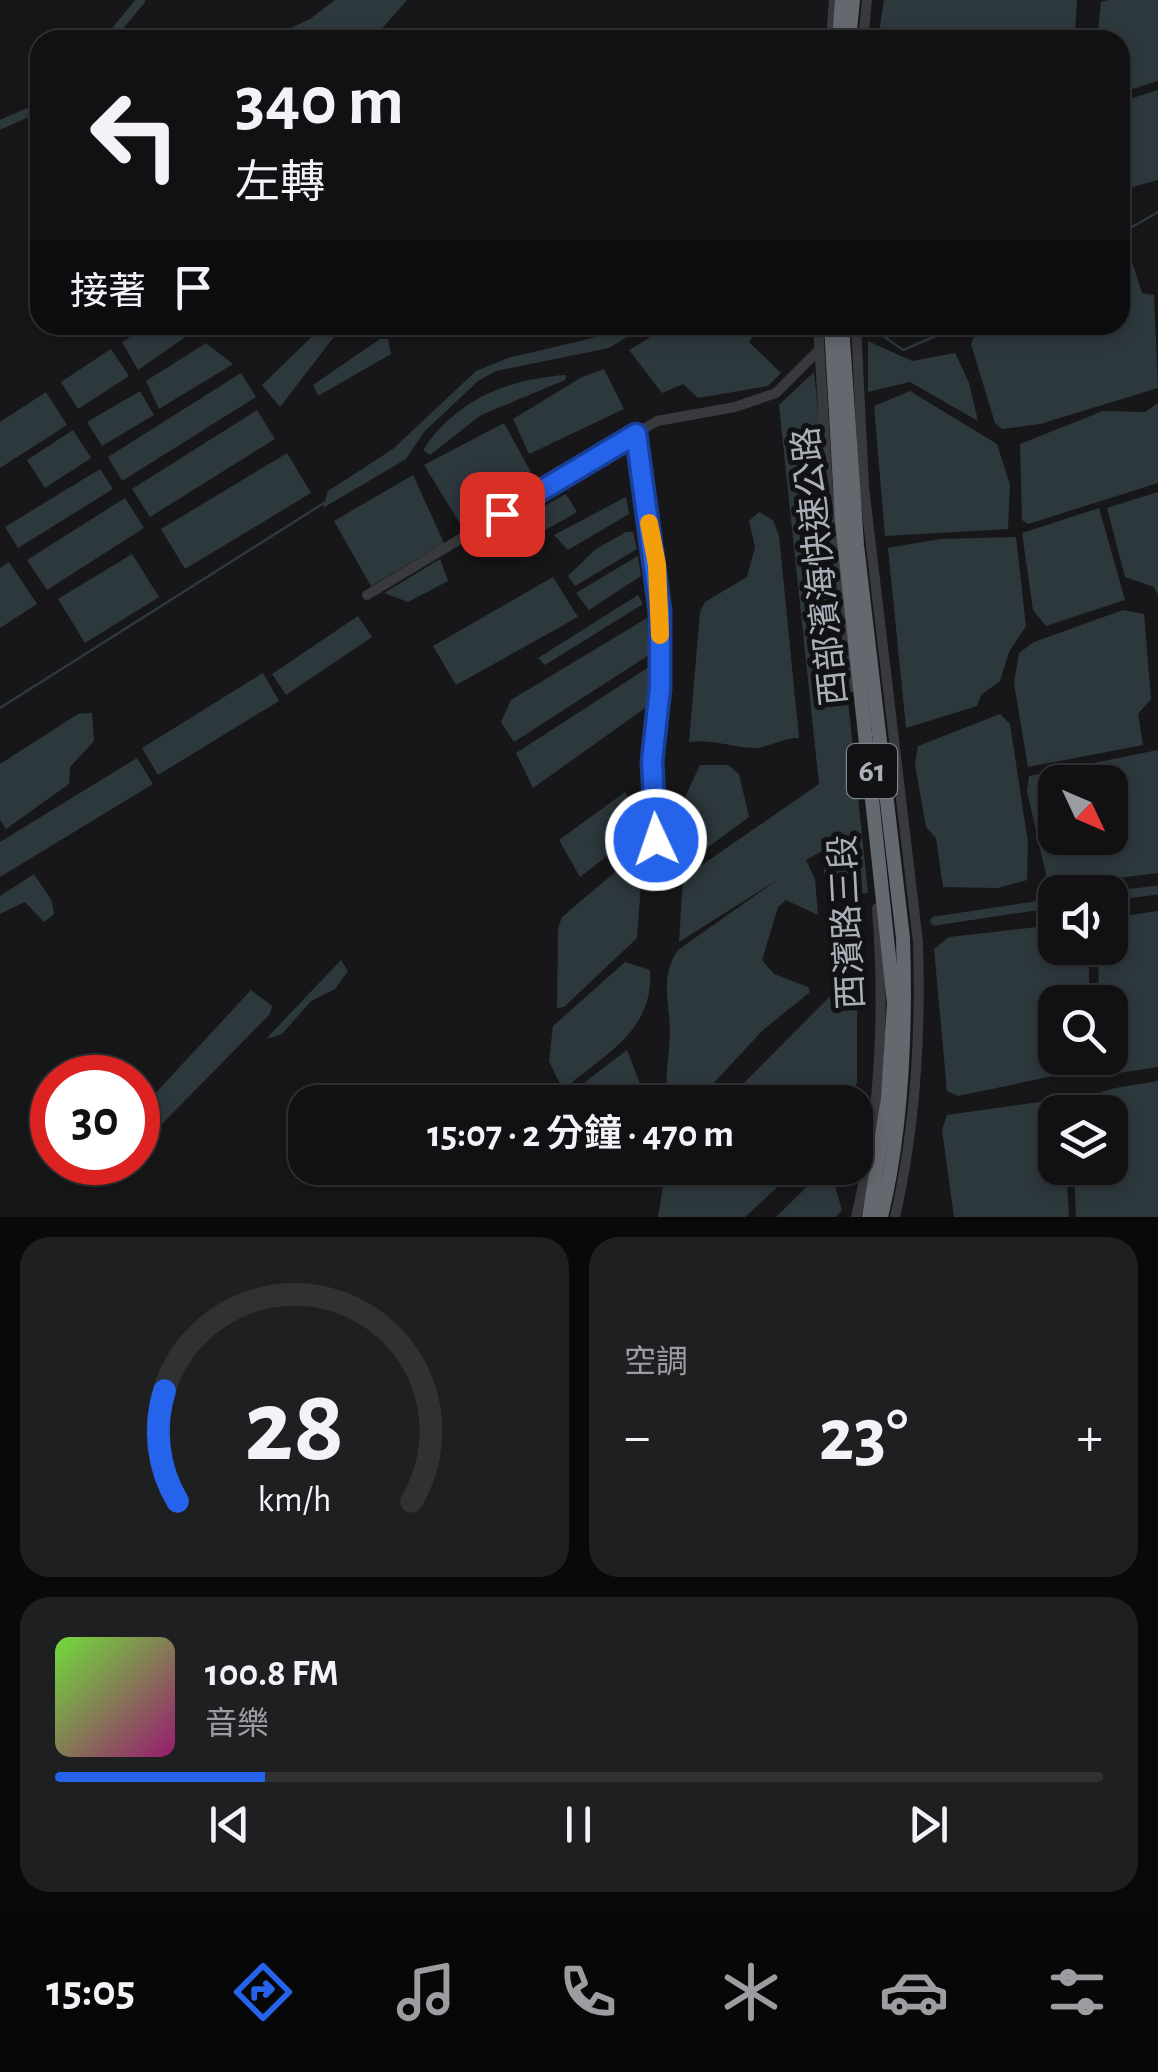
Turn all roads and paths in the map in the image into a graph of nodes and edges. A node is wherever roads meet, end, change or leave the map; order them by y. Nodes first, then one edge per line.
1 (838, 0) edge
2 (853, 0) edge
3 (867, 0) edge
4 (833, 30) edge
5 (839, 30) edge
6 (850, 30) edge
7 (864, 30) edge
8 (819, 335) edge
9 (832, 335) edge
10 (851, 335) edge
11 (852, 335) edge
12 (820, 350) junction
13 (636, 434) junction
14 (367, 595) dead end
15 (656, 840) dead end
16 (856, 1217) edge
17 (869, 1217) edge
18 (881, 1217) edge
19 (895, 1217) edge

1 - 4 street
1 - 5 highway
2 - 6 highway
3 - 7 street
8 - 12 street, 西濱路三段
9 - 17 highway, 西部濱海快速公路 / 61
10 - 18 highway, 西部濱海快速公路 / 61
11 - 19 street, 西濱路三段
12 - 13 street
12 - 16 street, 西濱路三段
13 - 14 street
13 - 15 street

